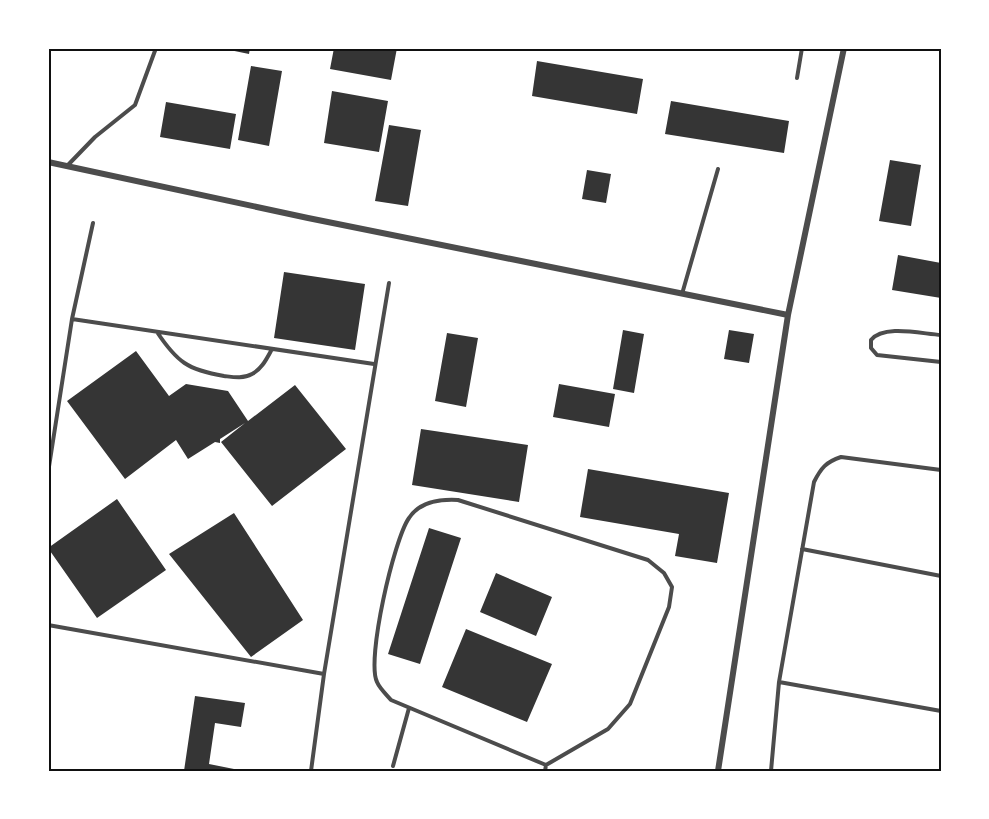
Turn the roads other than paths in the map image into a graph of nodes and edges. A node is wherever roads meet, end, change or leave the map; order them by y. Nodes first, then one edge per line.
1 (156, 48) edge
2 (802, 48) edge
3 (844, 48) edge
4 (797, 78) dead end
5 (48, 162) edge
6 (67, 166) junction
7 (718, 170) dead end
8 (93, 223) dead end
9 (390, 283) dead end
10 (682, 294) junction
11 (788, 315) junction
12 (72, 320) junction
13 (157, 332) junction
14 (941, 335) edge
15 (272, 349) junction
16 (941, 362) edge
17 (374, 364) junction
18 (941, 470) edge
19 (48, 473) edge
20 (802, 549) junction
21 (941, 576) edge
22 (48, 625) edge
23 (324, 674) junction
24 (780, 682) junction
25 (409, 708) junction
26 (941, 711) edge
27 (546, 765) junction
28 (393, 766) dead end
29 (311, 771) edge
30 (545, 771) edge
31 (718, 771) edge
32 (771, 771) edge

1 - 6 lane
2 - 4 lane
3 - 11 street
5 - 6 street
6 - 10 street
7 - 10 lane
8 - 12 lane
9 - 17 lane
10 - 11 street
11 - 31 street
12 - 13 lane
12 - 19 lane
13 - 15 lane
13 - 15 lane
14 - 16 lane
15 - 17 lane
17 - 23 lane
18 - 20 lane
20 - 21 lane
20 - 24 lane
22 - 23 lane
23 - 29 lane
24 - 26 lane
24 - 32 lane
25 - 27 lane
25 - 27 lane
25 - 28 lane
27 - 30 lane

